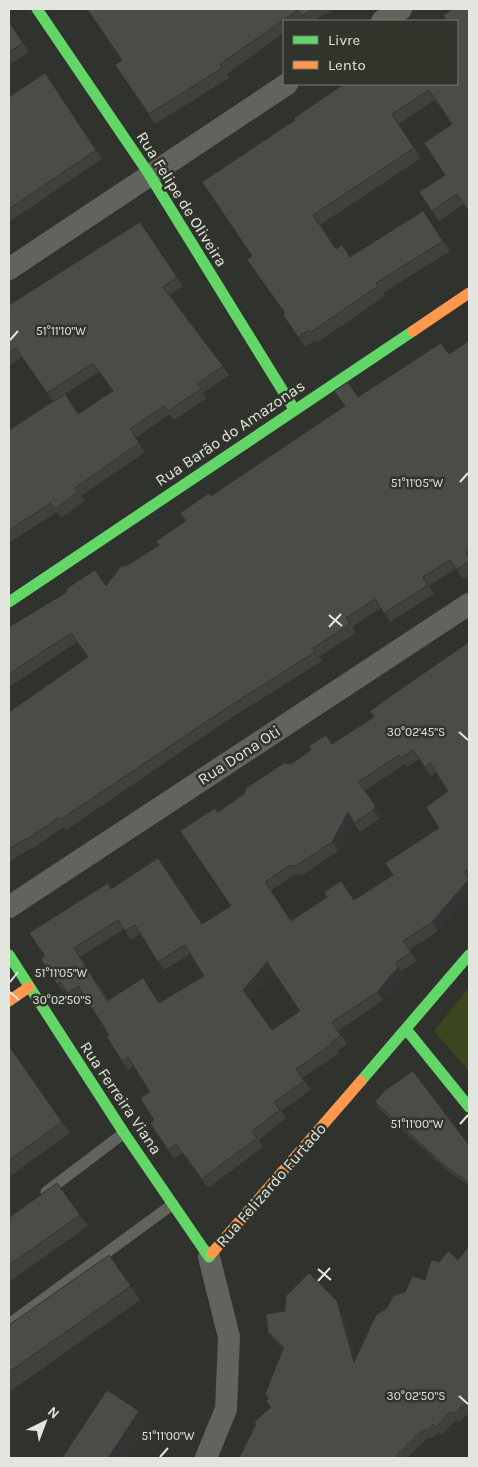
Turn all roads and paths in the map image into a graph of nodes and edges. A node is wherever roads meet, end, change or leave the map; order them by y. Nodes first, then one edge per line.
1 (37, 9) edge
2 (401, 9) edge
3 (384, 20) edge
4 (285, 85) edge
5 (149, 174) junction
6 (9, 269) edge
7 (469, 292) edge
8 (294, 409) junction
9 (9, 602) edge
10 (469, 604) edge
11 (9, 907) edge
12 (9, 955) edge
13 (469, 955) edge
14 (29, 988) junction
15 (9, 1001) edge
16 (406, 1029) junction
17 (469, 1107) edge
18 (124, 1133) junction
19 (40, 1197) edge
20 (174, 1204) junction
21 (209, 1257) junction
22 (9, 1324) edge
23 (206, 1458) edge

1 - 5 street, Rua Felipe de Oliveira
2 - 3 street
4 - 5 street
5 - 6 street
5 - 8 street, Rua Felipe de Oliveira
7 - 8 street, Rua Barão do Amazonas
8 - 9 street, Rua Barão do Amazonas
10 - 11 street, Rua Dona Oti
12 - 14 street, Rua Ferreira Viana
13 - 16 street, Rua Felizardo Furtado
14 - 15 street
14 - 18 street, Rua Ferreira Viana
16 - 17 street
16 - 21 street, Rua Felizardo Furtado
18 - 19 lane
18 - 20 street, Rua Ferreira Viana
20 - 21 street, Rua Ferreira Viana
20 - 22 lane
21 - 23 street, Rua Felizardo Furtado

